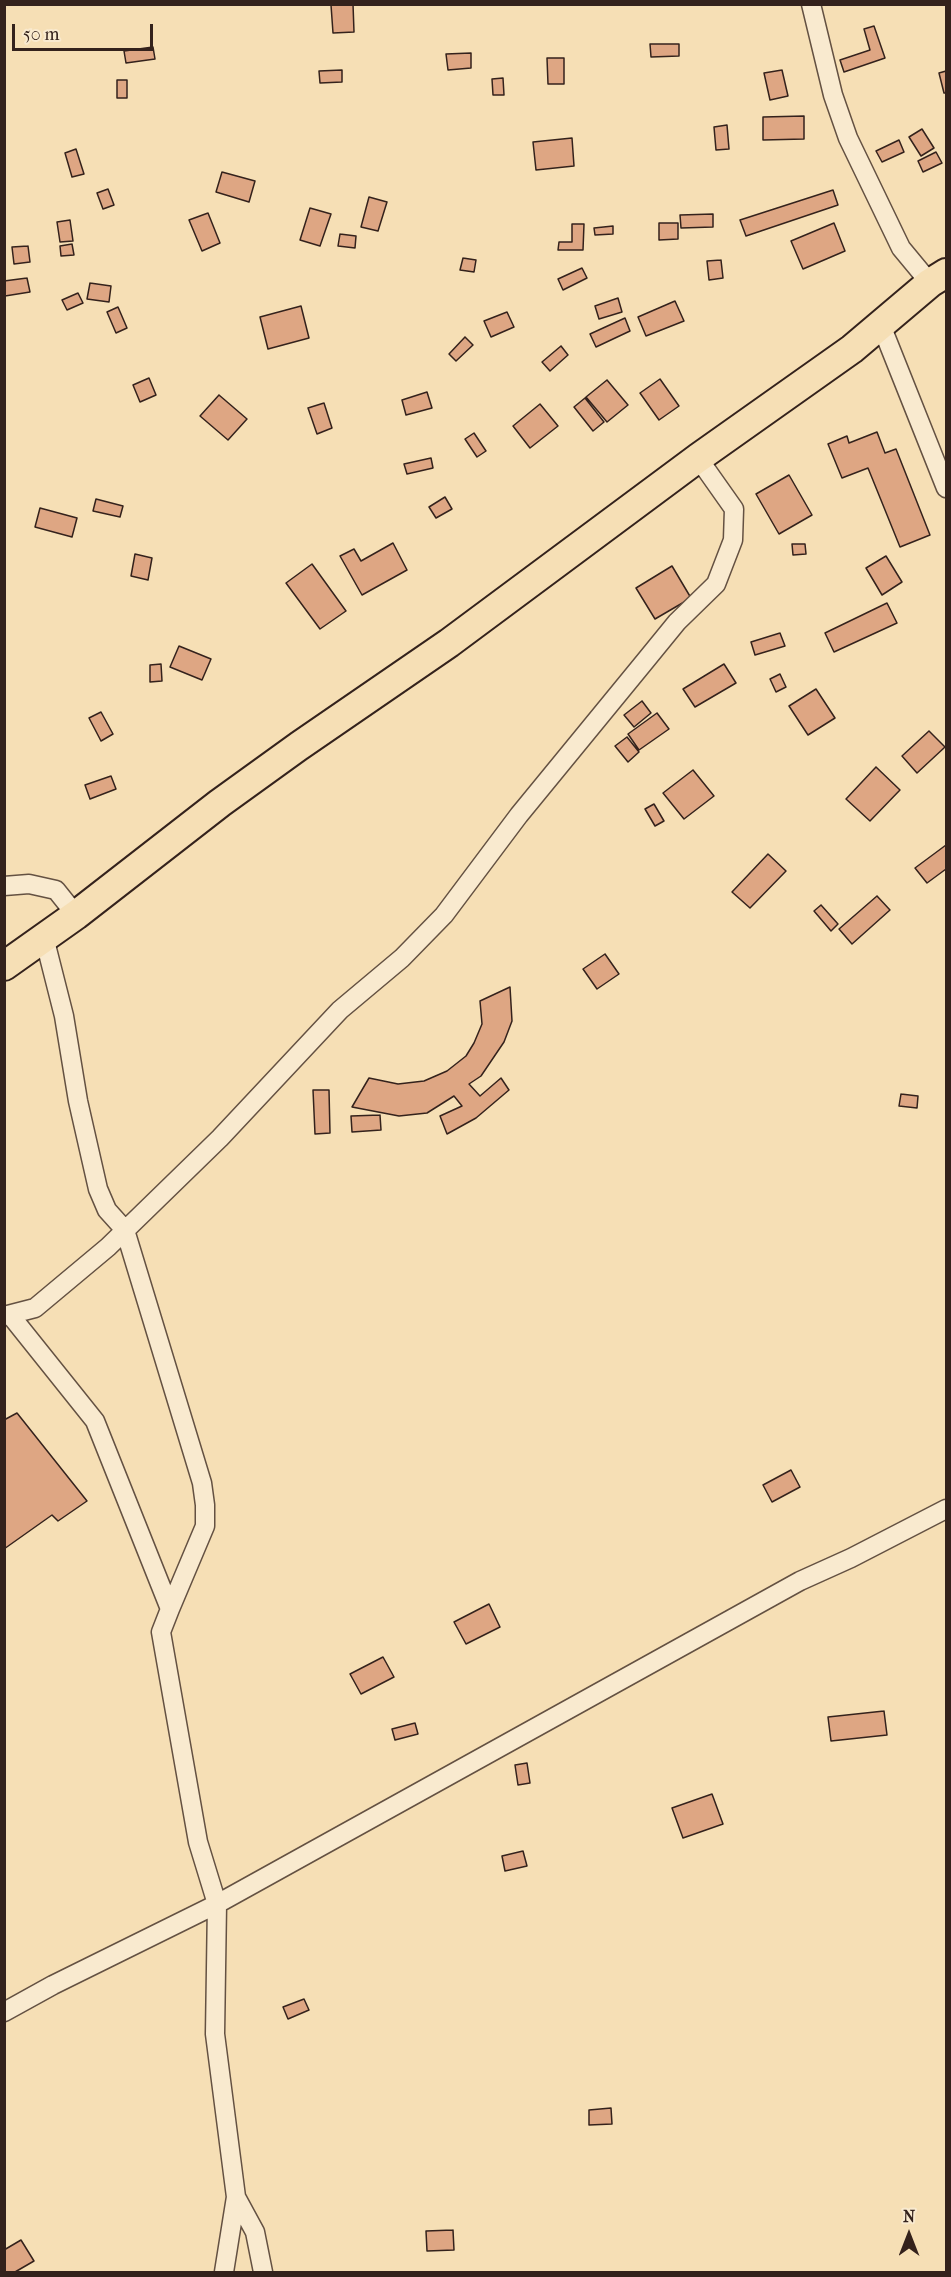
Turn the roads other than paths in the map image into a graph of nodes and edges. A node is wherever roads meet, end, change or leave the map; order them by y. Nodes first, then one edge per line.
1 (811, 4) edge
2 (938, 278) edge
3 (881, 325) junction
4 (698, 458) junction
5 (946, 488) edge
6 (4, 886) edge
7 (76, 915) junction
8 (45, 937) junction
9 (4, 966) edge
10 (125, 1230) junction
11 (8, 1316) edge
12 (946, 1509) edge
13 (170, 1608) junction
14 (217, 1904) junction
15 (4, 2012) edge
16 (236, 2197) junction
17 (224, 2272) edge
18 (263, 2272) edge

1 - 2 street
2 - 3 main road
3 - 4 main road
3 - 5 street
4 - 7 main road
4 - 10 street
6 - 7 street
7 - 8 main road
8 - 9 main road
8 - 10 street
10 - 11 street
10 - 13 street
11 - 13 street
12 - 14 street
13 - 14 street
14 - 15 street
14 - 16 street
16 - 17 street
16 - 18 street

